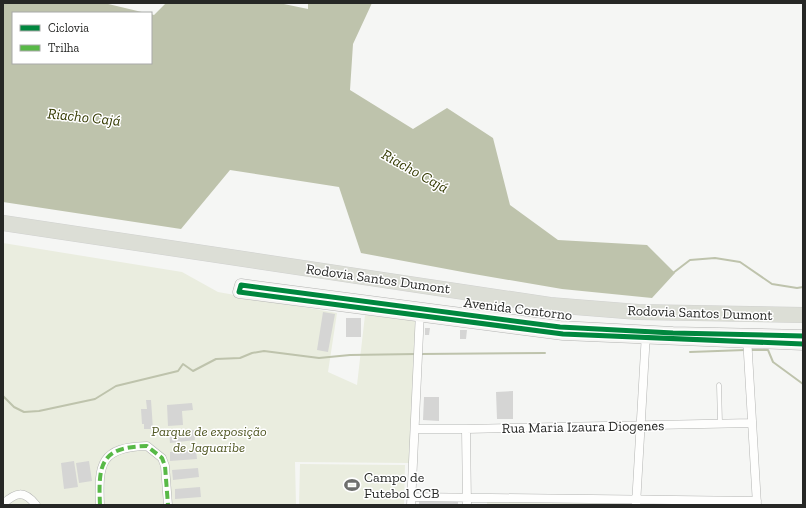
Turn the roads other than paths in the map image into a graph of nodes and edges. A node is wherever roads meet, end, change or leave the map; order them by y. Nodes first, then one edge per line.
1 (3, 224) edge
2 (240, 293) dead end
3 (420, 313) junction
4 (803, 315) edge
5 (646, 335) junction
6 (803, 336) edge
7 (747, 339) junction
8 (803, 344) edge
9 (719, 385) dead end
10 (720, 423) junction
11 (752, 423) junction
12 (640, 425) junction
13 (414, 429) junction
14 (466, 429) junction
15 (411, 501) edge
16 (467, 502) edge
17 (637, 503) edge
18 (757, 503) edge
19 (3, 504) edge
20 (36, 505) edge
21 (100, 505) edge
22 (168, 505) edge

1 - 4 highway, Rodovia Santos Dumont
2 - 3 street
3 - 5 street
3 - 13 street
5 - 7 street
5 - 12 street
6 - 7 street
7 - 8 street
7 - 11 street
9 - 10 lane
10 - 11 street, Rua Maria Izaura Diogenes
10 - 12 street, Rua Maria Izaura Diogenes
11 - 18 street
12 - 14 street, Rua Maria Izaura Diogenes
12 - 17 street
13 - 14 street, Rua Maria Izaura Diogenes
13 - 15 street
14 - 16 street
15 - 16 street
16 - 17 street
17 - 18 street
19 - 20 street
21 - 22 street

